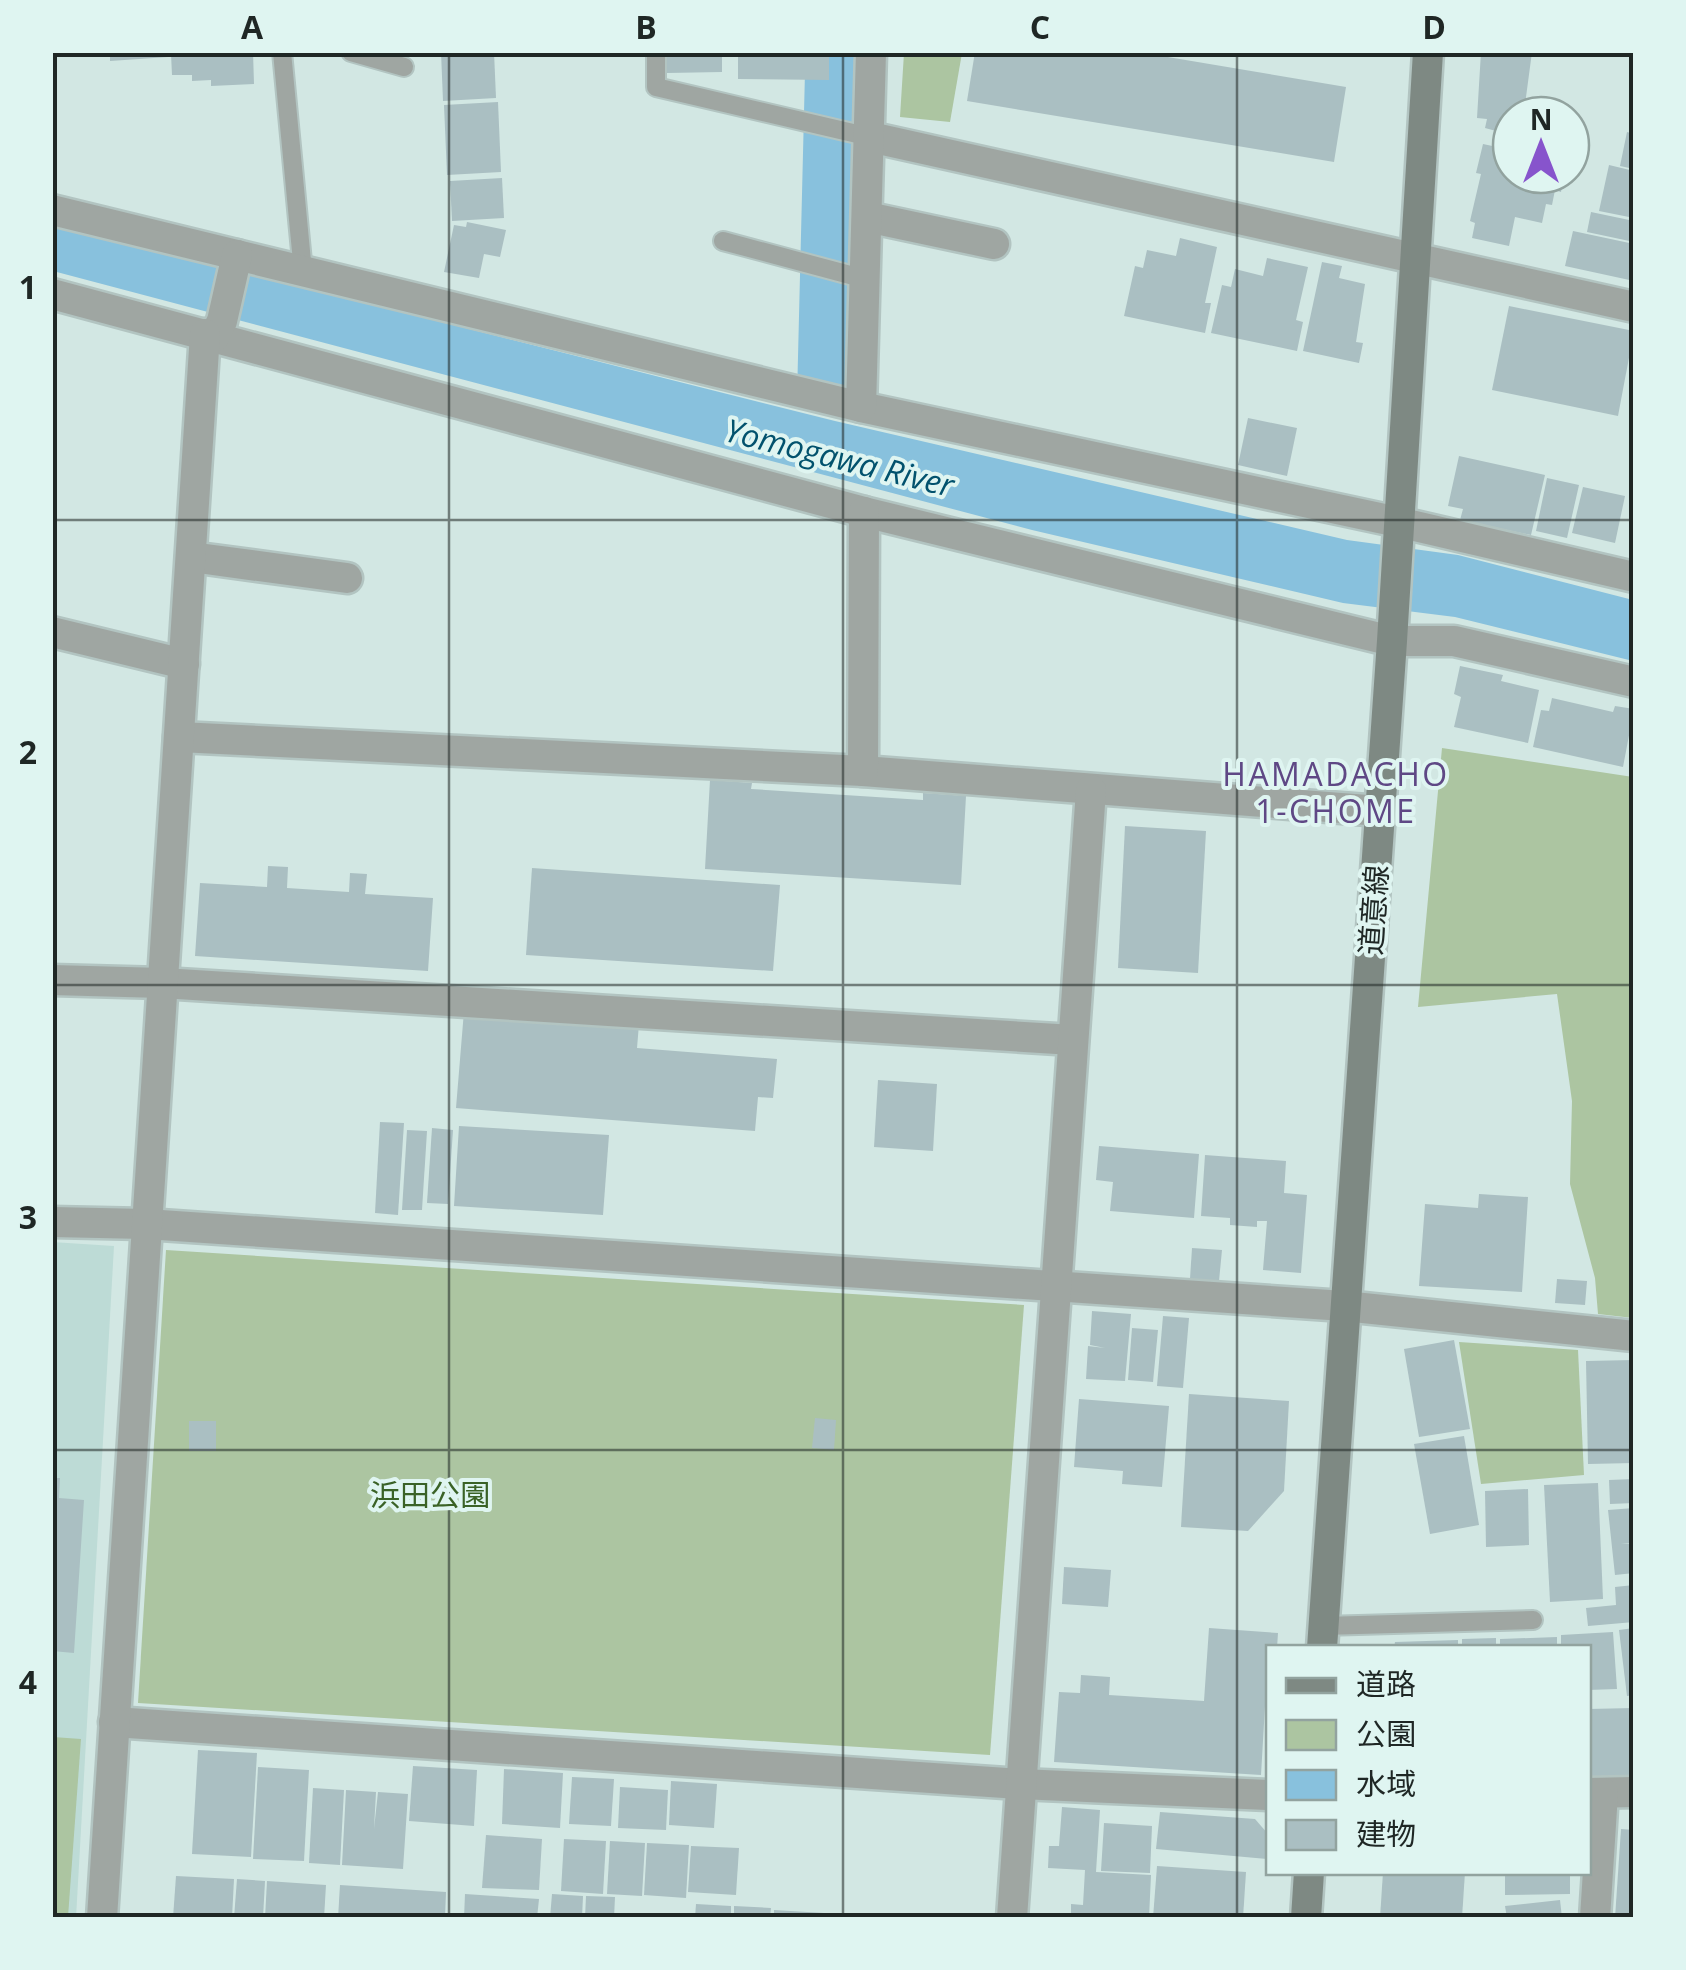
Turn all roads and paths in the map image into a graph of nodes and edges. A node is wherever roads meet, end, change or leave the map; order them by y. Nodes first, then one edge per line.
1 (282, 52) edge
2 (351, 52) edge
3 (656, 52) edge
4 (871, 52) edge
5 (1428, 52) edge
6 (404, 67) dead end
7 (864, 136) junction
8 (52, 210) edge
9 (867, 217) junction
10 (723, 241) dead end
11 (994, 244) dead end
12 (1415, 258) junction
13 (236, 259) junction
14 (303, 272) junction
15 (859, 278) junction
16 (52, 294) edge
17 (1634, 307) edge
18 (214, 331) junction
19 (861, 406) junction
20 (864, 512) junction
21 (1398, 528) junction
22 (190, 557) junction
23 (1634, 577) edge
24 (348, 578) dead end
25 (52, 632) edge
26 (1392, 632) junction
27 (184, 664) junction
28 (1634, 682) edge
29 (179, 736) junction
30 (863, 771) junction
31 (1091, 790) junction
32 (1380, 811) junction
33 (52, 980) edge
34 (162, 983) junction
35 (1072, 1040) junction
36 (52, 1222) edge
37 (146, 1224) junction
38 (1056, 1286) junction
39 (1344, 1306) junction
40 (1634, 1336) edge
41 (1533, 1620) dead end
42 (1323, 1637) edge
43 (114, 1722) junction
44 (1020, 1784) junction
45 (1608, 1792) edge
46 (1266, 1796) edge
47 (1308, 1875) edge
48 (102, 1918) edge
49 (1012, 1918) edge
50 (1306, 1918) edge
51 (1595, 1918) edge

1 - 14 lane
2 - 6 lane
3 - 7 lane
4 - 7 street
5 - 12 street, 道意線
7 - 9 street
7 - 12 street
8 - 13 street
9 - 11 street
9 - 15 street
10 - 15 lane
12 - 17 street
12 - 21 street, 道意線
13 - 14 street
13 - 18 street
14 - 19 street
15 - 19 street
16 - 18 street
18 - 20 street
18 - 22 street
19 - 21 street
20 - 26 street
20 - 30 street
21 - 23 street
21 - 26 street, 道意線
22 - 24 street
22 - 27 street
25 - 27 street
26 - 28 street
26 - 32 street, 道意線
27 - 29 street
29 - 30 street
29 - 34 street
30 - 31 street
31 - 32 street
31 - 35 street
32 - 39 street, 道意線
33 - 34 street
34 - 35 street
34 - 37 street
35 - 38 street
36 - 37 street
37 - 38 street
37 - 43 street
38 - 39 street
38 - 44 street
39 - 40 street
39 - 42 street, 道意線
41 - 42 lane
43 - 44 street
43 - 48 street
44 - 46 street
44 - 49 street
45 - 51 street
47 - 50 street

